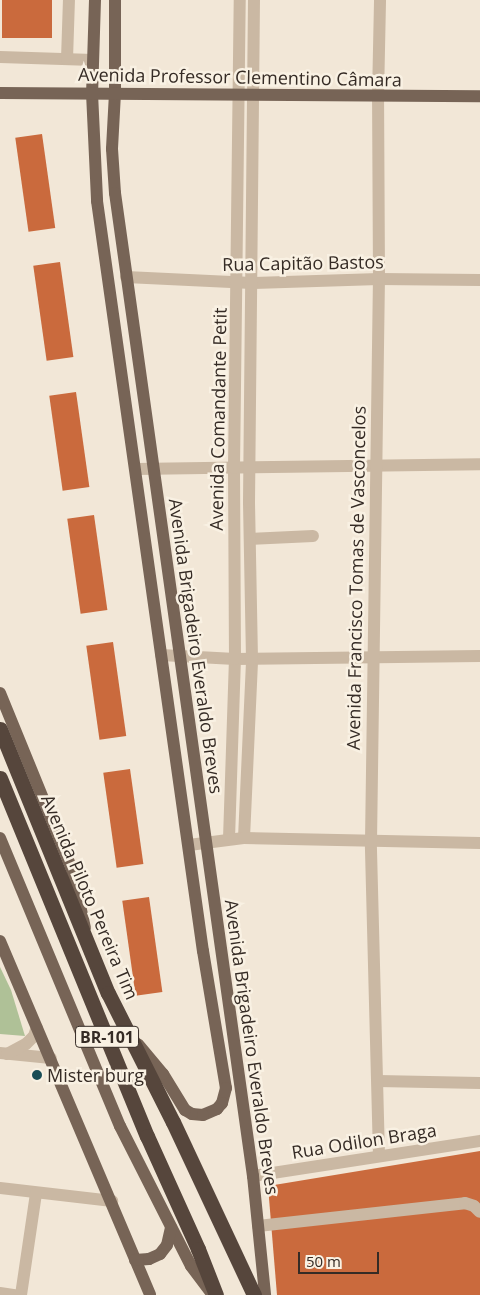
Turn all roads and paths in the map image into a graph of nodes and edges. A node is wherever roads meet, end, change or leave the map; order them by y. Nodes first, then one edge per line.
1 (69, 0) edge
2 (95, 0) edge
3 (115, 0) edge
4 (240, 0) edge
5 (254, 0) edge
6 (380, 0) edge
7 (0, 57) edge
8 (67, 59) junction
9 (93, 60) junction
10 (0, 93) edge
11 (92, 93) junction
12 (115, 93) junction
13 (239, 94) junction
14 (253, 94) junction
15 (378, 96) junction
16 (480, 96) edge
17 (126, 277) junction
18 (379, 279) junction
19 (480, 280) edge
20 (237, 283) junction
21 (252, 283) junction
22 (235, 366) junction
23 (251, 366) junction
24 (480, 464) edge
25 (375, 467) junction
26 (234, 468) junction
27 (250, 468) junction
28 (136, 469) junction
29 (154, 469) junction
30 (313, 536) dead end
31 (250, 539) junction
32 (161, 654) junction
33 (180, 655) junction
34 (480, 656) edge
35 (235, 659) junction
36 (252, 659) junction
37 (372, 659) junction
38 (0, 693) edge
39 (0, 729) edge
40 (0, 778) edge
41 (0, 838) edge
42 (244, 838) junction
43 (229, 839) junction
44 (371, 842) junction
45 (205, 843) junction
46 (480, 843) edge
47 (189, 845) junction
48 (0, 941) edge
49 (86, 941) junction
50 (37, 1028) junction
51 (132, 1038) junction
52 (3, 1053) edge
53 (50, 1058) junction
54 (378, 1082) junction
55 (480, 1082) edge
56 (480, 1141) edge
57 (379, 1156) junction
58 (253, 1176) junction
59 (0, 1188) edge
60 (36, 1193) junction
61 (112, 1202) junction
62 (480, 1212) edge
63 (258, 1226) junction
64 (171, 1227) junction
65 (135, 1260) junction
66 (0, 1293) edge
67 (15, 1295) edge
68 (22, 1295) edge
69 (150, 1295) edge
70 (214, 1295) edge
71 (254, 1295) edge
72 (265, 1295) edge

1 - 8 street
2 - 9 main road, Avenida Brigadeiro Everaldo Breves
3 - 12 main road, Avenida Brigadeiro Everaldo Breves
4 - 13 street, Avenida Comandante Petit
5 - 14 street, Avenida Comandante Petit
6 - 15 street, Avenida Francisco Tomas de Vasconcelos
7 - 8 street
8 - 9 street
9 - 11 main road, Avenida Brigadeiro Everaldo Breves
10 - 11 main road, Avenida Professor Clementino Câmara
11 - 12 main road, Avenida Professor Clementino Câmara
11 - 28 main road, Avenida Brigadeiro Everaldo Breves
12 - 13 main road, Avenida Professor Clementino Câmara
12 - 17 main road, Avenida Brigadeiro Everaldo Breves
13 - 14 main road, Avenida Professor Clementino Câmara
13 - 20 street, Avenida Comandante Petit
14 - 15 main road, Avenida Professor Clementino Câmara
14 - 21 street, Avenida Comandante Petit
15 - 16 main road, Avenida Professor Clementino Câmara
15 - 18 street, Avenida Francisco Tomas de Vasconcelos
17 - 20 street, Rua Capitão Bastos
17 - 29 main road, Avenida Brigadeiro Everaldo Breves
18 - 19 street, Rua Capitão Bastos
18 - 21 street, Rua Capitão Bastos
18 - 25 street, Avenida Francisco Tomas de Vasconcelos
20 - 21 street, Rua Capitão Bastos
20 - 22 street, Avenida Comandante Petit
21 - 23 street, Avenida Comandante Petit
22 - 23 street
22 - 26 street, Avenida Comandante Petit
23 - 27 street, Avenida Comandante Petit
24 - 25 street
25 - 27 street
25 - 37 street, Avenida Francisco Tomas de Vasconcelos
26 - 27 street
26 - 29 street
26 - 35 street, Avenida Comandante Petit
27 - 31 street, Avenida Comandante Petit
28 - 29 street
28 - 32 main road, Avenida Brigadeiro Everaldo Breves
29 - 33 main road, Avenida Brigadeiro Everaldo Breves
30 - 31 street
31 - 36 street, Avenida Comandante Petit
32 - 33 street
32 - 47 main road, Avenida Brigadeiro Everaldo Breves
33 - 35 street
33 - 45 main road, Avenida Brigadeiro Everaldo Breves
34 - 37 street
35 - 36 street
35 - 43 street, Avenida Comandante Petit
36 - 37 street
36 - 42 street, Avenida Comandante Petit
37 - 44 street, Avenida Francisco Tomas de Vasconcelos
38 - 49 main road
39 - 49 highway, Avenida Piloto Pereira Tim / BR-101
40 - 70 highway, Avenida Piloto Pereira Tim / BR-101
41 - 64 main road
42 - 43 street
42 - 44 street
43 - 45 street
44 - 46 street
44 - 54 street, Avenida Francisco Tomas de Vasconcelos
45 - 47 street
45 - 58 main road, Avenida Brigadeiro Everaldo Breves
47 - 51 main road, Avenida Brigadeiro Everaldo Breves
48 - 50 main road
49 - 51 highway, Avenida Piloto Pereira Tim / BR-101
50 - 52 street
50 - 53 main road
51 - 71 highway, Avenida Piloto Pereira Tim / BR-101
52 - 53 street
53 - 61 main road
54 - 55 street
54 - 57 street, Avenida Francisco Tomas de Vasconcelos
56 - 57 street, Rua Odilon Braga
57 - 58 street, Rua Odilon Braga
58 - 63 main road, Avenida Brigadeiro Everaldo Breves
59 - 60 street
60 - 61 street
60 - 68 street
61 - 65 main road
62 - 63 street
63 - 72 main road, Avenida Brigadeiro Everaldo Breves
64 - 65 main road
64 - 70 main road
65 - 69 main road
66 - 67 street

